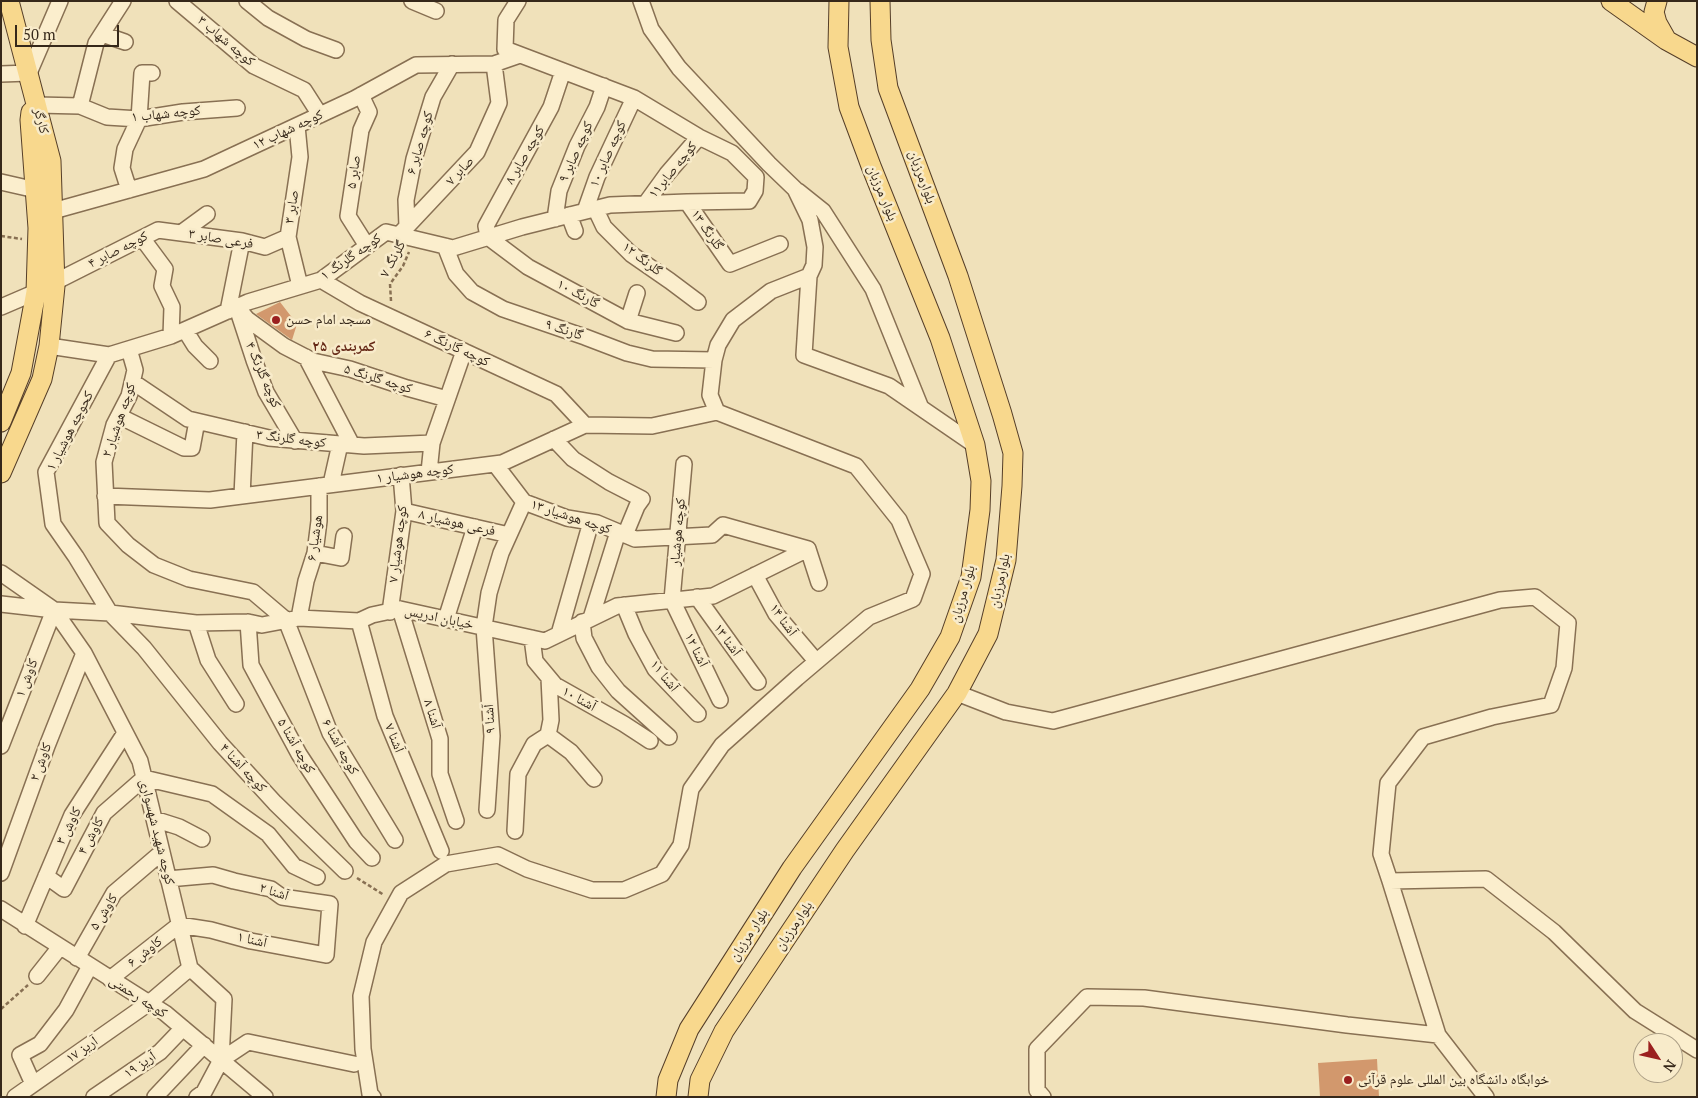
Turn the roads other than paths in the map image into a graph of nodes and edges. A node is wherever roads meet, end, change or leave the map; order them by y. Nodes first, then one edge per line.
1 (9, 1) edge
2 (60, 1) edge
3 (123, 1) edge
4 (177, 1) edge
5 (247, 1) edge
6 (412, 1) edge
7 (518, 1) edge
8 (642, 1) edge
9 (839, 1) edge
10 (880, 1) edge
11 (1638, 1) edge
12 (1656, 1) edge
13 (1612, 2) edge
14 (436, 11) dead end
15 (102, 34) junction
16 (1666, 40) junction
17 (125, 42) dead end
18 (336, 50) dead end
19 (520, 55) junction
20 (1697, 57) edge
21 (452, 64) junction
22 (494, 64) junction
23 (563, 71) junction
24 (29, 73) junction
25 (152, 73) dead end
26 (1, 74) edge
27 (604, 86) junction
28 (361, 95) junction
29 (634, 98) junction
30 (35, 99) junction
31 (80, 106) junction
32 (237, 108) dead end
33 (320, 115) junction
34 (139, 119) junction
35 (297, 126) junction
36 (699, 137) junction
37 (1, 182) edge
38 (795, 189) junction
39 (36, 190) junction
40 (129, 190) junction
41 (687, 202) junction
42 (646, 203) junction
43 (590, 210) junction
44 (53, 211) junction
45 (207, 214) dead end
46 (562, 217) junction
47 (575, 231) dead end
48 (181, 233) junction
49 (407, 234) junction
50 (288, 237) junction
51 (488, 237) junction
52 (142, 238) junction
53 (242, 241) junction
54 (780, 244) dead end
55 (368, 246) junction
56 (445, 246) junction
57 (809, 276) junction
58 (321, 280) junction
59 (55, 282) junction
60 (300, 286) junction
61 (36, 292) junction
62 (638, 293) dead end
63 (698, 302) dead end
64 (1, 307) edge
65 (232, 309) junction
66 (628, 321) junction
67 (178, 333) junction
68 (676, 333) dead end
69 (49, 346) junction
70 (130, 348) junction
71 (464, 351) junction
72 (109, 355) junction
73 (306, 357) junction
74 (714, 360) junction
75 (210, 361) dead end
76 (132, 382) junction
77 (446, 399) junction
78 (921, 408) junction
79 (717, 412) junction
80 (119, 416) junction
81 (197, 421) junction
82 (1, 422) edge
83 (585, 425) junction
84 (245, 432) junction
85 (554, 439) junction
86 (295, 440) junction
87 (432, 443) junction
88 (346, 445) junction
89 (975, 445) junction
90 (496, 464) junction
91 (684, 464) dead end
92 (428, 472) junction
93 (1, 474) edge
94 (401, 475) junction
95 (324, 485) junction
96 (105, 496) junction
97 (242, 496) junction
98 (524, 502) junction
99 (404, 511) junction
100 (591, 522) junction
101 (475, 527) junction
102 (622, 534) junction
103 (509, 535) junction
104 (344, 536) dead end
105 (678, 538) junction
106 (808, 549) junction
107 (315, 553) junction
108 (1, 574) edge
109 (755, 575) junction
110 (819, 583) dead end
111 (697, 597) junction
112 (672, 600) junction
113 (1, 604) edge
114 (624, 605) junction
115 (54, 610) junction
116 (395, 610) junction
117 (110, 613) junction
118 (293, 619) junction
119 (446, 619) junction
120 (587, 620) junction
121 (359, 621) junction
122 (248, 622) junction
123 (196, 623) junction
124 (484, 627) junction
125 (559, 634) junction
126 (532, 638) junction
127 (84, 653) junction
128 (816, 661) junction
129 (549, 678) junction
130 (758, 682) dead end
131 (956, 693) junction
132 (720, 700) dead end
133 (236, 704) dead end
134 (698, 714) dead end
135 (125, 733) junction
136 (548, 735) junction
137 (669, 737) dead end
138 (650, 741) dead end
139 (1, 746) edge
140 (144, 778) junction
141 (594, 779) dead end
142 (487, 810) dead end
143 (154, 819) junction
144 (456, 821) dead end
145 (515, 831) dead end
146 (202, 839) dead end
147 (395, 840) dead end
148 (441, 851) dead end
149 (162, 852) junction
150 (372, 858) dead end
151 (345, 871) road end
152 (1, 873) edge
153 (46, 876) junction
154 (317, 877) dead end
155 (168, 879) junction
156 (1390, 880) junction
157 (4, 915) edge
158 (179, 925) junction
159 (25, 926) junction
160 (60, 947) junction
161 (326, 955) joint
162 (83, 962) junction
163 (190, 968) junction
164 (37, 976) road end
165 (110, 979) junction
166 (149, 1003) junction
167 (184, 1028) junction
168 (1438, 1036) junction
169 (204, 1045) junction
170 (1697, 1050) edge
171 (221, 1060) junction
172 (354, 1064) dead end
173 (33, 1084) junction
174 (15, 1097) edge
175 (94, 1097) edge
176 (155, 1097) edge
177 (197, 1097) edge
178 (265, 1097) edge
179 (374, 1097) edge
180 (666, 1097) edge
181 (698, 1097) edge
182 (1043, 1097) edge
183 (1486, 1097) edge

1 - 24 main road
2 - 24 street
3 - 15 street
4 - 33 street, کوچه شهاب ۳
5 - 18 street
6 - 14 street
7 - 19 street
8 - 38 street
9 - 89 main road, بلوار مرزبان
10 - 131 main road, بلوارمرزبان
11 - 13 main road
12 - 16 main road
13 - 16 main road
15 - 17 street
15 - 31 street
16 - 20 main road
19 - 22 street, کوچه شهاب ۱۲
19 - 23 street
21 - 22 street, کوچه شهاب ۱۲
21 - 28 street, کوچه شهاب ۱۲
21 - 49 street, کوچه صابر ۶
22 - 49 street, صابر ۷
23 - 27 street
23 - 51 street, کوچه صابر ۸
24 - 26 street
24 - 30 main road
25 - 34 street
27 - 29 street
27 - 46 street, کوچه صابر ۹
28 - 33 street, کوچه شهاب ۱۲
28 - 55 street, صابر ۵
29 - 36 street
29 - 43 street, کوچه صابر ۱۰
30 - 31 street, کوچه شهاب ۱
30 - 39 main road, کارگر
30 - 44 main road, کارگر
31 - 34 street, کوچه شهاب ۱
32 - 34 street, کوچه شهاب ۱
33 - 35 street, کوچه شهاب ۱۲
34 - 40 street
35 - 40 street, کوچه شهاب ۱۲
35 - 50 street, صابر ۳
36 - 41 street, کوچه گلرنگ ۱
36 - 42 street, کوچه صابر۱۱
37 - 39 street
38 - 57 street
38 - 78 street
39 - 61 main road, کارگر
40 - 44 street, کوچه شهاب ۱۲
41 - 42 street, کوچه گلرنگ ۱
41 - 54 street, گلرنگ ۱۳
42 - 43 street, کوچه گلرنگ ۱
43 - 46 street, کوچه گلرنگ ۱
43 - 63 street, گلرنگ ۱۲
44 - 59 main road, کارگر
45 - 48 street
46 - 47 street
46 - 51 street, کوچه گلرنگ ۱
48 - 52 street, کوچه صابر ۴
48 - 53 street, فرعی صابر ۳
49 - 55 street, کوچه گلرنگ ۱
49 - 56 street, کوچه گلرنگ ۱
50 - 53 street, فرعی صابر ۳
50 - 60 street, صابر ۳
51 - 56 street, کوچه گلرنگ ۱
51 - 66 street, گارنگ ۱۰
52 - 59 street, کوچه صابر ۴
52 - 67 street
53 - 65 street
55 - 58 street, کوچه گلرنگ ۱
56 - 74 street, گارنگ ۹
57 - 74 street
57 - 78 street
58 - 60 street, کوچه گلرنگ ۱
58 - 71 street, کوچه گارنگ ۶
59 - 69 main road, کارگر
60 - 65 street, کوچه گلرنگ ۱
61 - 64 street
61 - 82 main road, کارگر
62 - 66 street
65 - 67 street, کوچه گلرنگ ۱
65 - 73 street, کوچه گلرنگ ۵
65 - 86 street, کوچه گلرنگ ۴
66 - 68 street, گارنگ ۱۰
67 - 70 street, کوچه گلرنگ ۱
67 - 75 street
69 - 72 street, کوچه گلرنگ ۱
69 - 93 main road, کارگر
70 - 72 street, کوچه گلرنگ ۱
70 - 76 street, کوچه هوشیار ۲
71 - 77 street
71 - 83 street, کوچه گارنگ ۶
72 - 117 street, کحوچه هوشیار ۱
73 - 77 street, کوچه گلرنگ ۵
73 - 88 street
74 - 79 street
76 - 80 street, کوچه هوشیار ۲
76 - 81 street, کوچه گلرنگ ۳
77 - 87 street
78 - 89 street
79 - 83 street, کوچه هوشیار ۱
79 - 128 street
80 - 81 street
80 - 96 street, کوچه هوشیار ۲
81 - 84 street, کوچه گلرنگ ۳
83 - 85 street, کوچه هوشیار ۱
84 - 86 street, کوچه گلرنگ ۳
84 - 97 street
85 - 90 street, کوچه هوشیار ۱
85 - 102 street
86 - 88 street, کوچه گلرنگ ۳
87 - 88 street, کوچه گلرنگ ۳
87 - 92 street
88 - 95 street, هوشیار ۶
89 - 180 main road, بلوار مرزبان
90 - 92 street, کوچه هوشیار ۱
90 - 98 street, کوچه هوشیار ۱۳
91 - 105 street, کوچه هوشیار
92 - 94 street, کوچه هوشیار ۱
94 - 95 street, کوچه هوشیار ۱
94 - 99 street, کوچه هوشیار ۷
95 - 97 street, کوچه هوشیار ۱
95 - 107 street, هوشیار ۶
96 - 97 street, کوچه هوشیار ۱
96 - 118 street, کوچه هوشیار ۲
98 - 100 street, کوچه هوشیار ۱۳
98 - 103 street, آشنا ۹
99 - 101 street, فرعی هوشیار ۸
99 - 116 street, کوچه هوشیار ۷
100 - 102 street, کوچه هوشیار ۱۳
100 - 125 street
101 - 103 street, فرعی هوشیار ۸
101 - 119 street
102 - 105 street, کوچه هوشیار ۱۳
102 - 120 street
103 - 124 street, آشنا ۹
104 - 107 street
105 - 106 street, کوچه هوشیار ۱۳
105 - 112 street, کوچه هوشیار
106 - 109 street, خیابان ادریس
106 - 110 street
107 - 118 street, هوشیار ۶
108 - 115 street
109 - 111 street, خیابان ادریس
109 - 128 street, آشنا ۱۴
111 - 112 street, خیابان ادریس
111 - 130 street, آشنا ۱۳
112 - 114 street, خیابان ادریس
112 - 132 street, آشنا ۱۲
113 - 115 street, خیابان ادریس
114 - 120 street, خیابان ادریس
114 - 134 street, آشنا ۱۱
115 - 117 street, خیابان ادریس
115 - 127 street, کوچه شهید شهسواری
115 - 139 street, کاوش ۱
116 - 119 street, خیابان ادریس
116 - 121 street, خیابان ادریس
116 - 144 street, آشنا ۸
117 - 123 street, خیابان ادریس
117 - 151 street, کوچه آشنا ۴
118 - 121 street, خیابان ادریس
118 - 122 street, خیابان ادریس
118 - 147 street, کوچه آشنا ۶
119 - 124 street, خیابان ادریس
120 - 125 street, خیابان ادریس
120 - 137 street, آشنا ۱۰
121 - 148 street, آشنا ۷
122 - 123 street, خیابان ادریس
122 - 150 street, کوچه آشنا ۵
123 - 133 street
124 - 126 street, خیابان ادریس
124 - 142 street, آشنا ۹
125 - 126 street, خیابان ادریس
126 - 129 street, آشنا ۱۰
127 - 135 street, کوچه شهید شهسواری
127 - 152 street, کاوش ۲
128 - 179 street
129 - 136 street
129 - 138 street, آشنا ۱۰
131 - 156 street
131 - 181 main road, بلوارمرزبان
135 - 140 street, کوچه شهید شهسواری
135 - 153 street, کاوش ۳
136 - 141 street
136 - 145 street
140 - 143 street, کوچه شهید شهسواری
140 - 153 street, کاوش ۴
140 - 154 street
143 - 146 street
143 - 149 street, کوچه شهید شهسواری
149 - 155 street, کوچه شهید شهسواری
149 - 162 street, کاوش ۵
153 - 159 street, کاوش ۳
155 - 158 street, کوچه شهید شهسواری
155 - 161 street, آشنا ۲
156 - 168 street
156 - 170 street
157 - 159 street, کوچه رحمتی
158 - 161 street, آشنا ۱
158 - 163 street, کوچه شهید شهسواری
158 - 165 street, کاوش ۶
159 - 160 street, کوچه رحمتی
160 - 162 street, کوچه رحمتی
160 - 164 street
162 - 165 street, کوچه رحمتی
162 - 173 street, کاوش ۵
163 - 166 street, آریز ۱۷
163 - 171 street
165 - 166 street, کوچه رحمتی
166 - 167 street, کوچه رحمتی
166 - 173 street, آریز ۱۷
167 - 169 street, کوچه رحمتی
167 - 175 street, آریز ‍۱۹
168 - 182 street
168 - 183 street
169 - 171 street, کوچه رحمتی
169 - 176 street
171 - 172 street
171 - 177 street
171 - 178 street, کوچه رحمتی
173 - 174 street, آریز ۱۷

